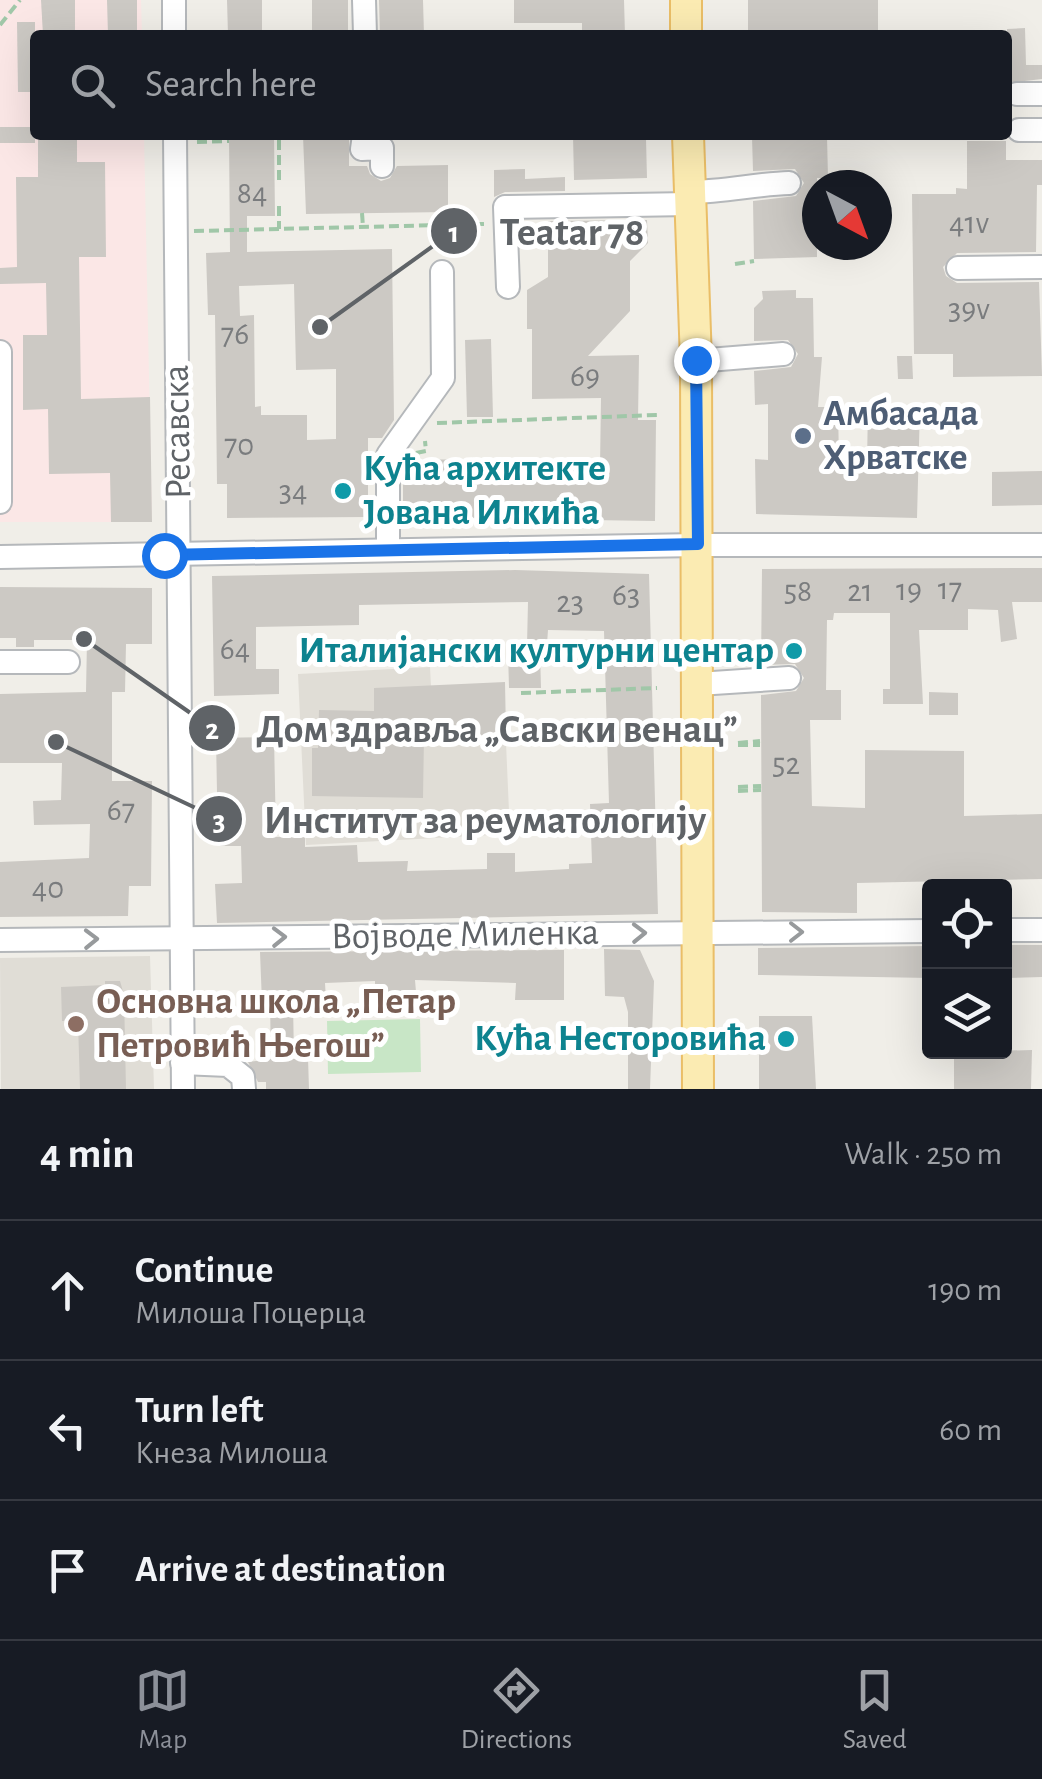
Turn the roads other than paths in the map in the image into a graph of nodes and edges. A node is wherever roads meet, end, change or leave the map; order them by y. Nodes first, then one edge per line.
1 (174, 0) edge
2 (364, 0) edge
3 (686, 0) edge
4 (174, 30) edge
5 (365, 30) edge
6 (686, 30) edge
7 (1017, 94) dead end
8 (1042, 94) edge
9 (186, 140) edge
10 (363, 140) edge
11 (688, 140) edge
12 (382, 166) dead end
13 (789, 188) dead end
14 (690, 198) junction
15 (1042, 267) edge
16 (958, 268) dead end
17 (442, 272) dead end
18 (508, 287) dead end
19 (0, 352) edge
20 (783, 354) dead end
21 (696, 360) junction
22 (0, 502) edge
23 (698, 544) junction
24 (1042, 546) edge
25 (388, 548) junction
26 (178, 555) junction
27 (0, 556) edge
28 (0, 662) edge
29 (68, 662) dead end
30 (789, 682) dead end
31 (698, 687) junction
32 (1012, 930) edge
33 (1042, 930) edge
34 (922, 931) edge
35 (698, 933) junction
36 (182, 938) junction
37 (0, 940) edge
38 (182, 1063) junction
39 (182, 1089) edge
40 (244, 1089) edge
41 (698, 1089) edge

1 - 4 street
2 - 5 street
3 - 6 main road
7 - 8 street
9 - 26 street, Ресавска
10 - 12 street
11 - 14 main road
13 - 14 street
14 - 18 street
14 - 21 main road
15 - 16 street
17 - 25 street
19 - 22 street
20 - 21 street
21 - 23 main road
23 - 24 street
23 - 25 street
23 - 31 main road
25 - 26 street
26 - 27 street
26 - 36 street, Ресавска
28 - 29 street
30 - 31 street
31 - 35 main road
32 - 33 street
35 -> 34 street, Војводе Миленка
36 -> 35 street, Војводе Миленка
35 - 41 main road
37 -> 36 street, Војводе Миленка
36 - 38 street, Ресавска
38 - 39 street, Ресавска
38 - 40 street

